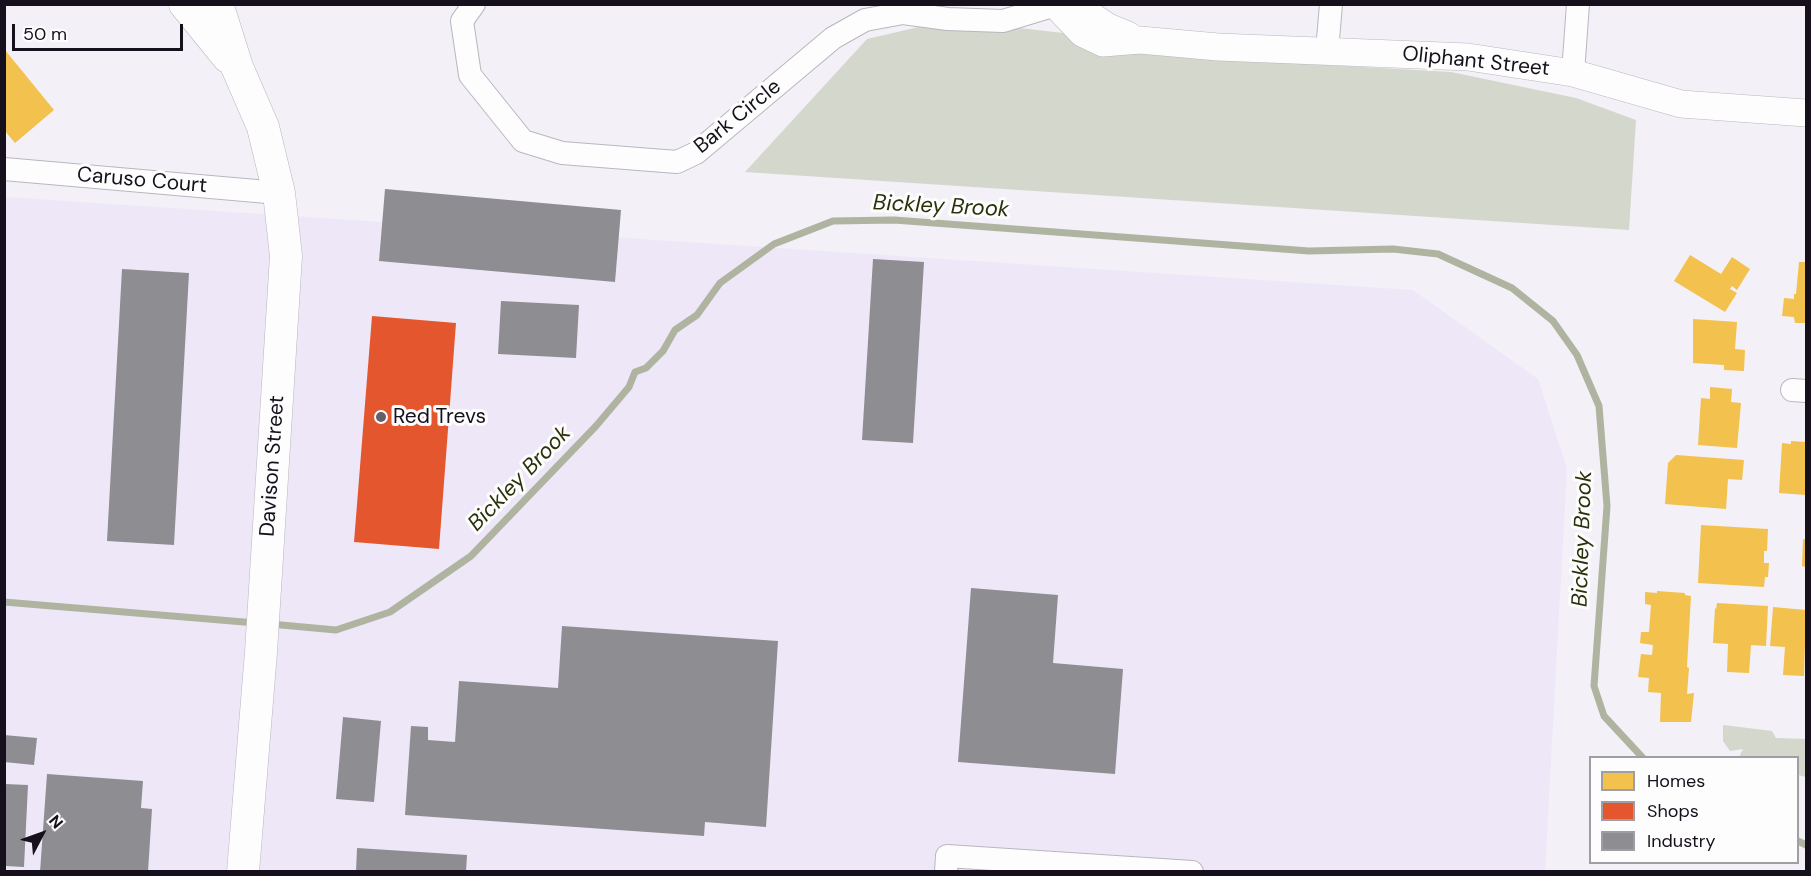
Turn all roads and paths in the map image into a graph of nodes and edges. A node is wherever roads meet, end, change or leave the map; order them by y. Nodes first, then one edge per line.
1 (185, 4) edge
2 (213, 4) edge
3 (474, 4) edge
4 (1082, 4) edge
5 (1331, 4) edge
6 (1578, 4) edge
7 (1058, 5) edge
8 (1140, 40) junction
9 (1327, 51) junction
10 (237, 67) junction
11 (1573, 73) junction
12 (1806, 113) edge
13 (4, 169) edge
14 (279, 193) junction
15 (946, 864) edge
16 (243, 872) edge
17 (1192, 872) edge

1 - 10 main road, Davison Street
2 - 10 main road, Davison Street
3 - 7 street, Bark Circle
4 - 8 street, Oliphant Street
5 - 9 street
6 - 11 street
7 - 8 street, Oliphant Street
8 - 9 street, Oliphant Street
9 - 11 street, Oliphant Street
10 - 14 main road, Davison Street
11 - 12 street, Oliphant Street
13 - 14 street, Caruso Court
14 - 16 main road, Davison Street
15 - 17 street

